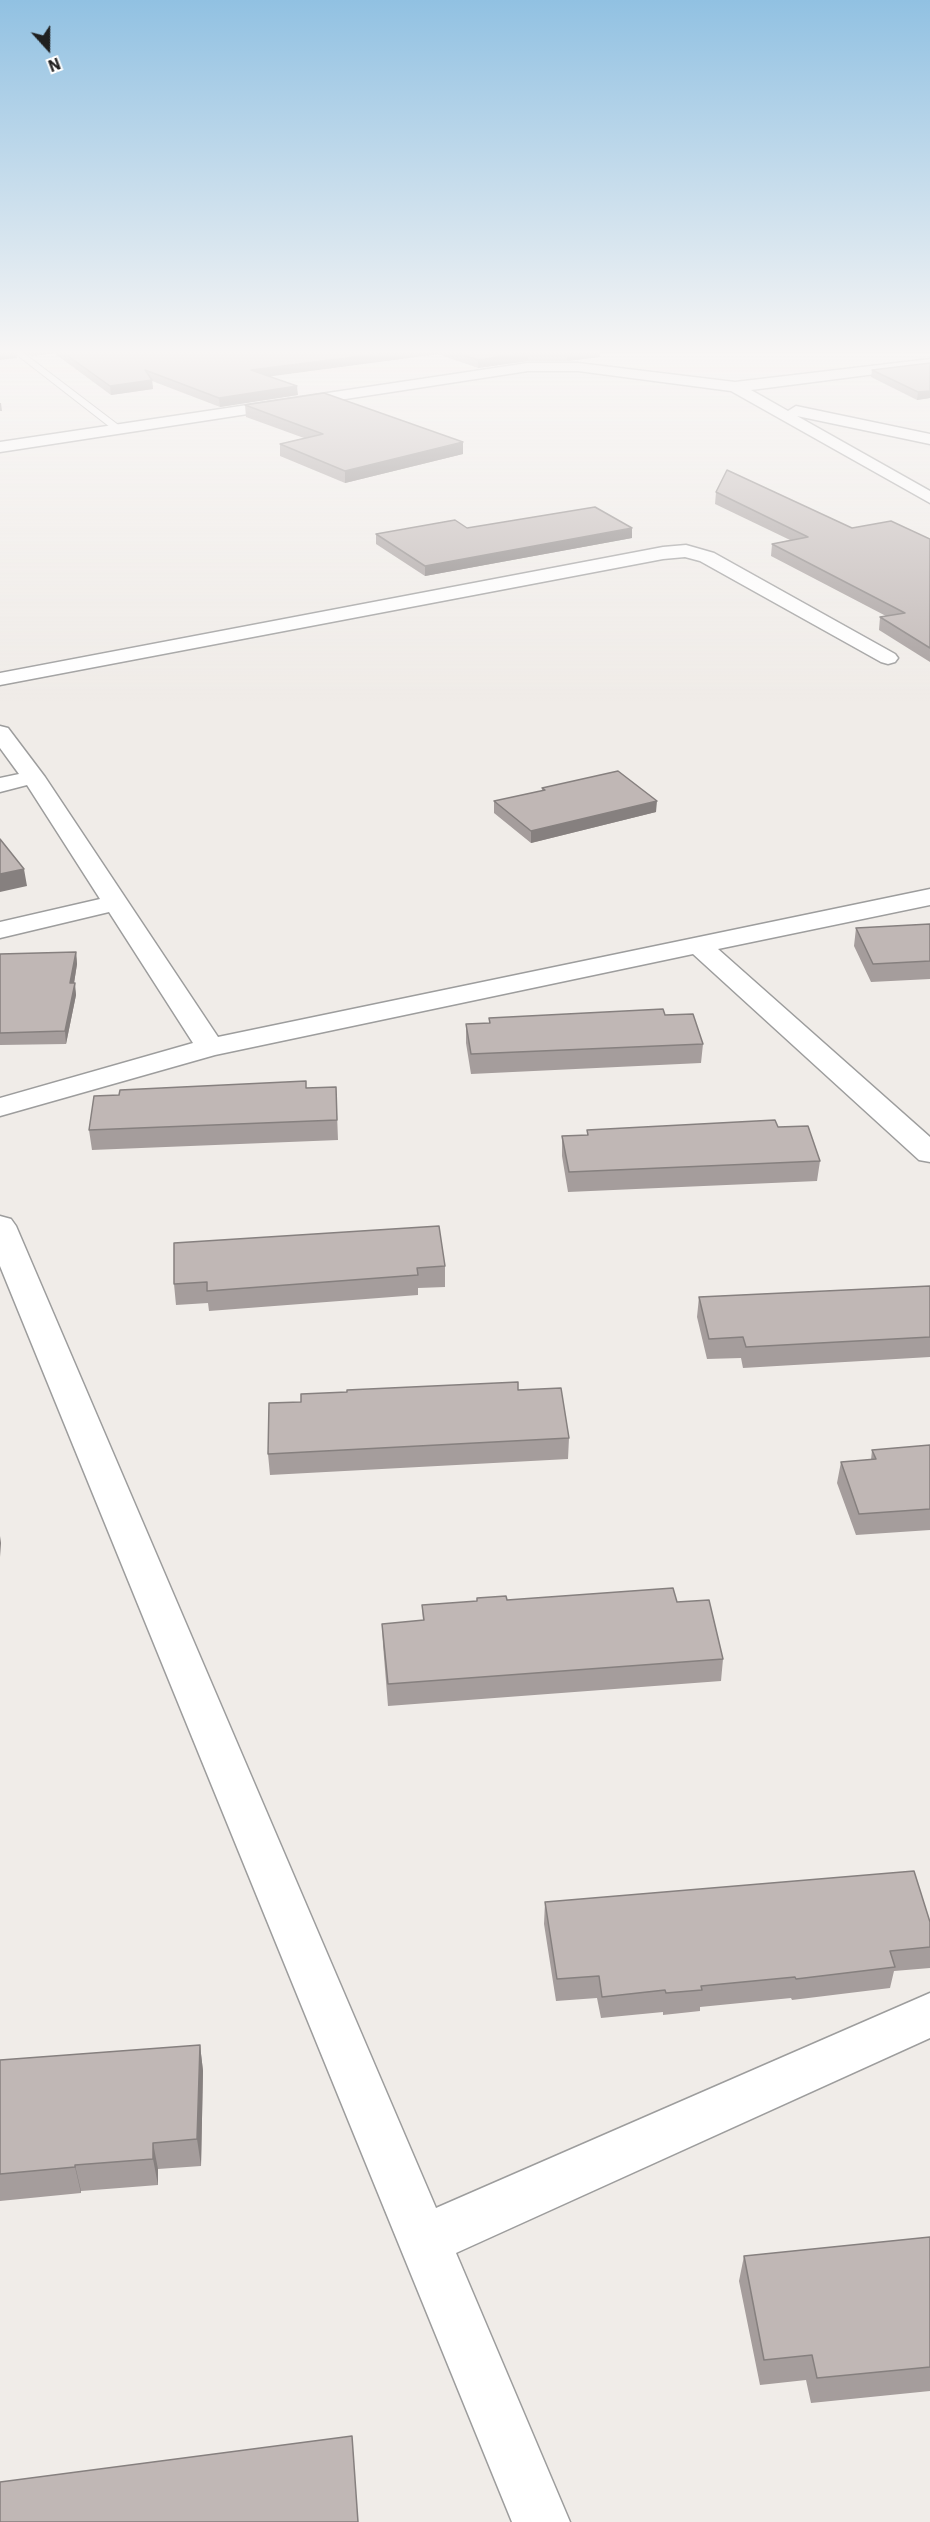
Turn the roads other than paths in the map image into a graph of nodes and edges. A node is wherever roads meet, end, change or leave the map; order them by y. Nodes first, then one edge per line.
1 (879, 469) edge
2 (930, 498) edge
3 (888, 658) dead end
4 (0, 679) edge
5 (0, 733) edge
6 (33, 777) junction
7 (0, 784) edge
8 (930, 897) edge
9 (114, 903) junction
10 (0, 930) edge
11 (699, 946) junction
12 (210, 1047) junction
13 (0, 1107) edge
14 (930, 1153) edge
15 (0, 1226) edge
16 (930, 2015) edge
17 (423, 2241) junction
18 (540, 2522) edge

1 - 2 street
3 - 4 street
5 - 6 street
6 - 7 street
6 - 9 street
8 - 11 street
9 - 10 street
9 - 12 street
11 - 12 street
11 - 14 street
12 - 13 street
15 - 17 street
16 - 17 street
17 - 18 street

